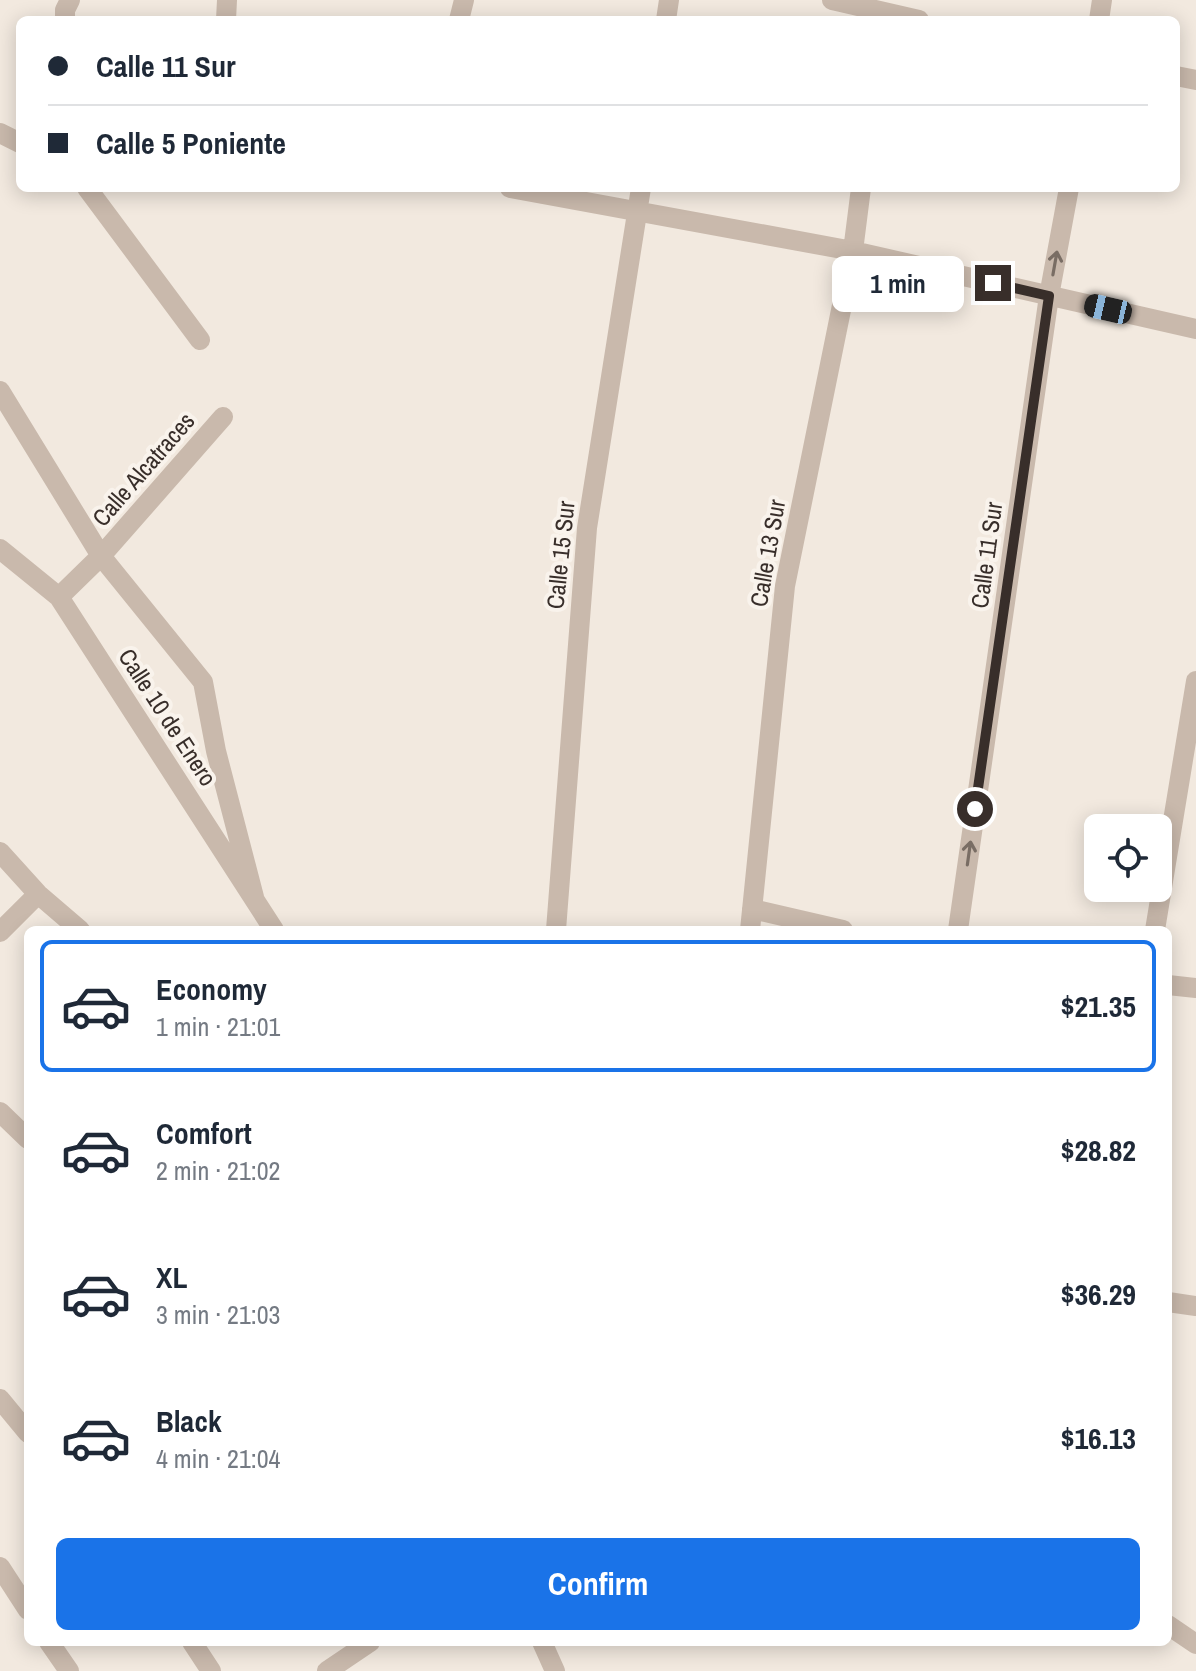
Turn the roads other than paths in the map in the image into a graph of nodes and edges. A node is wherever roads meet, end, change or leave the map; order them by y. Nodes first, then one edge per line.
1 (832, 0) edge
2 (884, 11) edge
3 (903, 16) edge
4 (90, 192) edge
5 (532, 192) edge
6 (640, 192) edge
7 (860, 192) edge
8 (1068, 192) edge
9 (637, 211) junction
10 (853, 251) junction
11 (1049, 296) junction
12 (1196, 329) edge
13 (200, 340) dead end
14 (0, 391) edge
15 (223, 417) dead end
16 (0, 549) edge
17 (101, 556) junction
18 (59, 597) junction
19 (1196, 681) edge
20 (0, 852) edge
21 (38, 894) junction
22 (254, 897) junction
23 (751, 920) edge
24 (75, 926) edge
25 (272, 926) edge
26 (556, 926) edge
27 (806, 926) edge
28 (959, 926) edge
29 (1156, 926) edge
30 (0, 932) edge
31 (1172, 985) edge
32 (1196, 988) edge
33 (0, 1112) edge
34 (24, 1135) edge
35 (1172, 1303) edge
36 (1196, 1306) edge
37 (0, 1399) edge
38 (24, 1428) edge
39 (0, 1567) edge
40 (24, 1604) edge
41 (1172, 1628) edge
42 (1196, 1644) edge
43 (52, 1646) edge
44 (195, 1646) edge
45 (364, 1646) edge
46 (544, 1646) edge
47 (69, 1671) edge
48 (211, 1671) edge
49 (327, 1671) edge
50 (555, 1671) edge

1 - 2 street
2 - 3 street
4 - 13 street
5 - 9 street
6 - 9 street, Calle 15 Sur
7 - 10 street, Calle 13 Sur
11 -> 8 street, Calle 11 Sur
9 - 10 street
9 - 26 street, Calle 15 Sur
10 - 11 street
10 - 23 street, Calle 13 Sur
11 - 12 street
28 -> 11 street, Calle 11 Sur
14 - 17 street
15 - 17 street, Calle Alcatraces
16 - 18 street, Calle 10 de Enero
17 - 18 street, Calle Alcatraces
17 - 22 street
18 - 22 street, Calle 10 de Enero
19 - 29 street
20 - 21 street
21 - 24 street
21 - 30 street
22 - 25 street, Calle 10 de Enero
23 - 27 street
31 - 32 street
33 - 34 street
35 - 36 street
37 - 38 street
39 - 40 street
41 - 42 street
43 - 47 street
44 - 48 street
45 - 49 street
46 - 50 street

